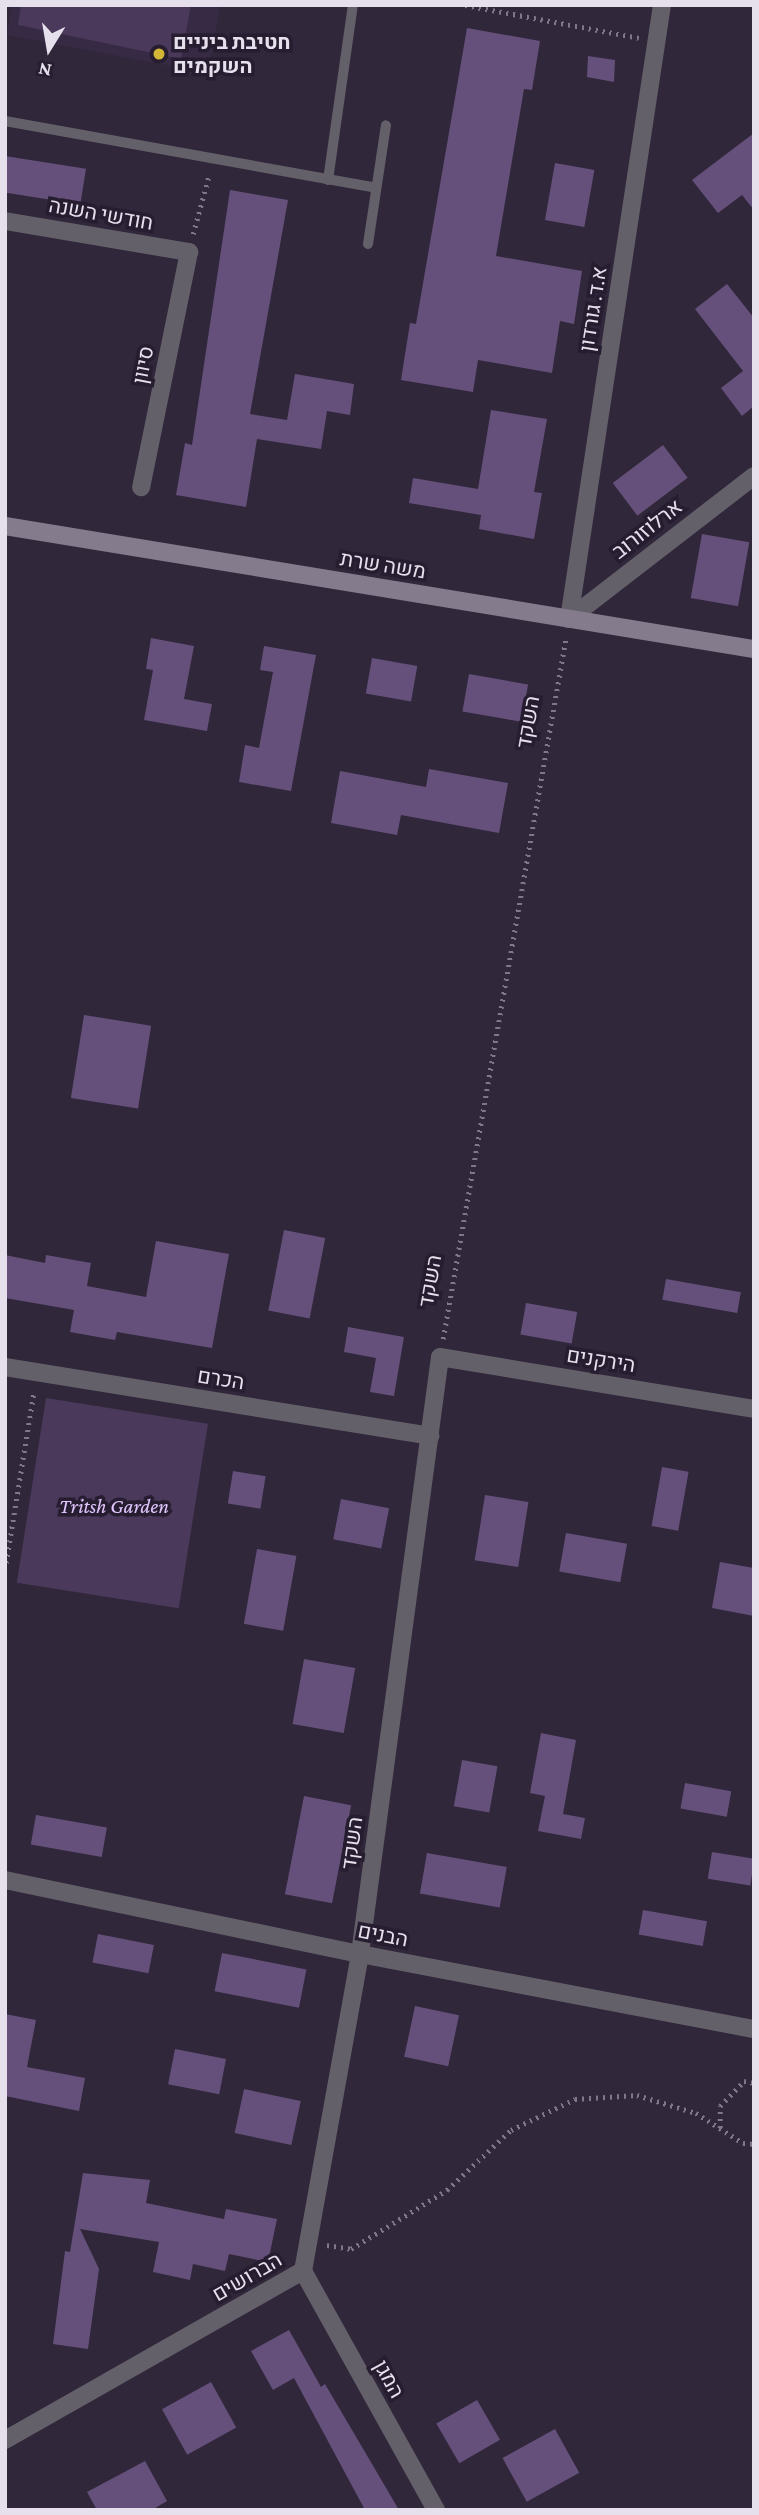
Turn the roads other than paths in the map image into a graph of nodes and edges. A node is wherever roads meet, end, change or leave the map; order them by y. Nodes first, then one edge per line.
1 (353, 5) edge
2 (662, 5) edge
3 (5, 121) edge
4 (386, 125) dead end
5 (328, 180) junction
6 (376, 188) junction
7 (5, 221) edge
8 (368, 244) dead end
9 (189, 252) joint
10 (754, 476) edge
11 (141, 487) dead end
12 (5, 526) edge
13 (569, 619) junction
14 (754, 649) edge
15 (440, 1357) joint
16 (5, 1367) edge
17 (754, 1409) edge
18 (430, 1436) junction
19 (5, 1880) edge
20 (360, 1954) junction
21 (754, 2029) edge
22 (303, 2271) junction
23 (5, 2440) edge
24 (436, 2510) edge

1 - 5 lane
2 - 13 street, א.ד. גורדון
3 - 5 lane
4 - 6 lane
5 - 6 lane
6 - 8 lane
7 - 9 street, חודשי השנה
9 - 11 street, סיוון
10 - 13 street, ארלוזורוב
12 - 13 street, משה שרת
13 - 14 street, משה שרת
15 - 17 street, הירקנים
15 - 18 street, השקד
16 - 18 street, הכרם
18 - 20 street, השקד
19 - 20 street, הבנים
20 - 21 street, הבנים
20 - 22 street, הברושים
22 - 23 street, הברושים
22 - 24 street, המגן

